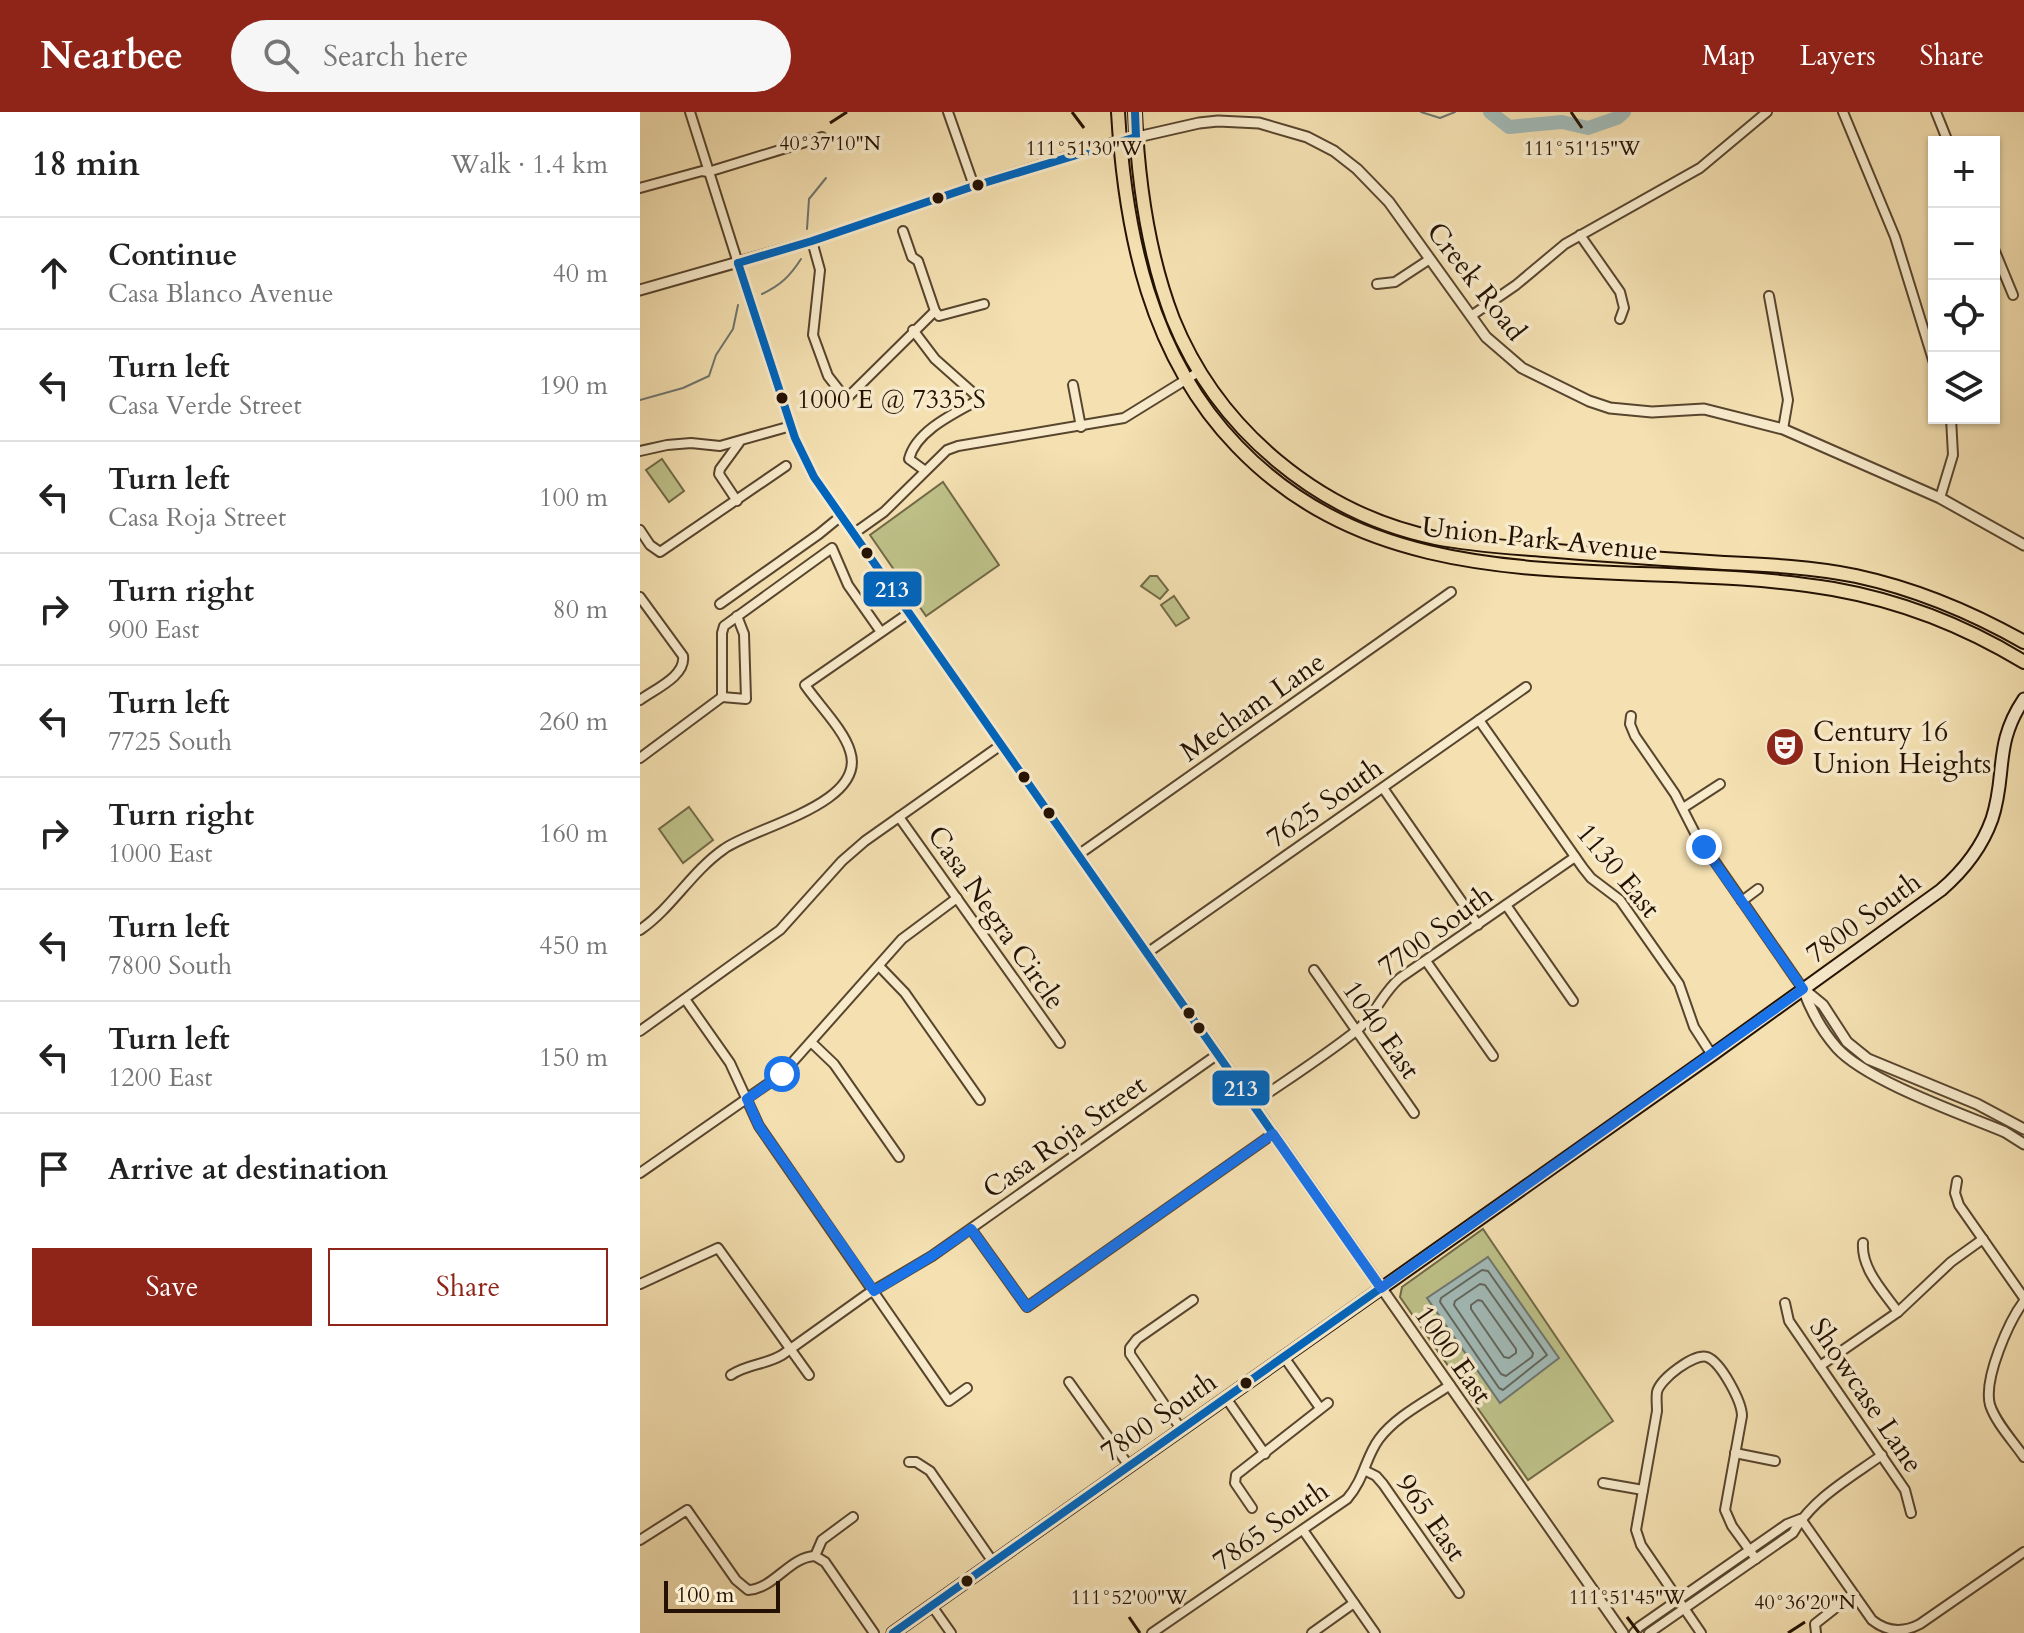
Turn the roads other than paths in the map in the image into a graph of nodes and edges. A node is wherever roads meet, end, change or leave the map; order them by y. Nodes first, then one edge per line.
1 (690, 112) edge
2 (948, 112) edge
3 (1118, 112) edge
4 (1135, 112) edge
5 (1767, 112) edge
6 (1843, 112) edge
7 (1936, 112) edge
8 (1946, 136) edge
9 (822, 137) dead end
10 (1136, 137) junction
11 (1120, 141) junction
12 (708, 172) junction
13 (974, 186) junction
14 (640, 188) edge
15 (903, 231) dead end
16 (1580, 235) junction
17 (812, 241) junction
18 (1430, 259) junction
19 (738, 263) junction
20 (2000, 264) edge
21 (1377, 284) dead end
22 (640, 290) edge
23 (2013, 295) dead end
24 (1769, 296) dead end
25 (984, 304) dead end
26 (935, 311) junction
27 (1471, 316) junction
28 (1620, 319) dead end
29 (913, 330) junction
30 (1931, 352) edge
31 (1200, 371) junction
32 (1186, 380) junction
33 (1073, 385) dead end
34 (1951, 424) edge
35 (791, 426) junction
36 (1081, 427) junction
37 (1783, 429) junction
38 (740, 442) junction
39 (640, 451) edge
40 (786, 466) dead end
41 (924, 470) junction
42 (1940, 498) junction
43 (737, 501) junction
44 (841, 516) junction
45 (640, 530) edge
46 (853, 534) junction
47 (2024, 545) edge
48 (1451, 592) dead end
49 (640, 597) edge
50 (720, 604) dead end
51 (909, 613) junction
52 (737, 616) junction
53 (881, 632) junction
54 (2024, 642) edge
55 (2024, 662) edge
56 (1526, 687) dead end
57 (722, 697) junction
58 (2024, 699) edge
59 (640, 700) edge
60 (1631, 716) dead end
61 (1479, 720) junction
62 (1001, 745) junction
63 (640, 758) edge
64 (1720, 784) dead end
65 (1383, 788) junction
66 (1683, 808) junction
67 (899, 817) junction
68 (1078, 855) junction
69 (1575, 857) junction
70 (1758, 889) dead end
71 (957, 898) junction
72 (1742, 901) junction
73 (1506, 905) junction
74 (1478, 925) junction
75 (641, 928) edge
76 (1147, 953) junction
77 (1426, 961) junction
78 (879, 966) junction
79 (1314, 970) dead end
80 (1803, 989) junction
81 (685, 999) junction
82 (1573, 1001) dead end
83 (640, 1031) edge
84 (1356, 1031) junction
85 (812, 1043) junction
86 (1060, 1043) dead end
87 (1218, 1054) junction
88 (1712, 1055) junction
89 (1493, 1056) dead end
90 (747, 1099) junction
91 (980, 1100) dead end
92 (1252, 1104) junction
93 (1414, 1113) dead end
94 (2024, 1129) edge
95 (1273, 1134) junction
96 (2024, 1144) edge
97 (899, 1157) dead end
98 (640, 1173) edge
99 (1957, 1181) dead end
100 (971, 1229) junction
101 (1983, 1239) junction
102 (1863, 1243) dead end
103 (640, 1284) edge
104 (1381, 1288) junction
105 (874, 1291) junction
106 (2024, 1299) edge
107 (1193, 1300) dead end
108 (1785, 1303) dead end
109 (1898, 1312) junction
110 (790, 1350) junction
111 (1284, 1357) junction
112 (1820, 1366) junction
113 (731, 1375) dead end
114 (809, 1375) dead end
115 (1069, 1382) dead end
116 (1450, 1385) junction
117 (967, 1388) dead end
118 (1226, 1398) junction
119 (1181, 1429) junction
120 (1735, 1453) junction
121 (1265, 1454) junction
122 (1882, 1455) junction
123 (2024, 1457) edge
124 (1775, 1461) dead end
125 (909, 1462) dead end
126 (1129, 1466) junction
127 (1366, 1471) junction
128 (1603, 1483) dead end
129 (1643, 1490) junction
130 (1252, 1508) dead end
131 (1911, 1513) dead end
132 (853, 1517) dead end
133 (1801, 1519) junction
134 (1303, 1530) junction
135 (640, 1540) edge
136 (1749, 1550) junction
137 (2024, 1552) edge
138 (815, 1556) junction
139 (1756, 1559) junction
140 (993, 1562) junction
141 (1459, 1593) dead end
142 (1853, 1594) junction
143 (1679, 1599) junction
144 (1354, 1603) junction
145 (932, 1606) junction
146 (1684, 1609) junction
147 (874, 1633) edge
148 (893, 1633) edge
149 (951, 1633) edge
150 (1152, 1633) edge
151 (1312, 1633) edge
152 (1375, 1633) edge
153 (1623, 1633) edge
154 (1634, 1633) edge
155 (1649, 1633) edge
156 (1701, 1633) edge
157 (1816, 1633) edge

1 - 12 street
2 - 13 street
3 - 11 main road, Union Park Avenue
4 - 10 main road, Union Park Avenue
5 - 16 street
6 - 30 street
7 - 8 street
9 - 12 street
10 - 11 street, Creek Road
10 - 18 street, Creek Road
10 - 31 main road, Union Park Avenue
11 - 13 street, Creek Road
11 - 32 main road, Union Park Avenue
12 - 14 street
12 - 19 street
13 - 17 street, Creek Road
15 - 26 street
16 - 27 street
16 - 28 street
17 - 19 street, Creek Road
17 - 29 street
18 - 21 street
18 - 27 street, Creek Road
19 - 22 street, Creek Road
19 - 35 street, 1000 East
20 - 23 street
24 - 37 street
25 - 26 street
26 - 29 street
27 - 37 street, Creek Road
29 - 41 street
31 - 32 street
31 - 54 main road, Union Park Avenue
32 - 36 street
32 - 55 main road, Union Park Avenue
33 - 36 street
34 - 42 street
35 - 38 street
35 - 44 street, 1000 East
36 - 41 street
37 - 42 street, Creek Road
38 - 39 street
38 - 43 street
40 - 43 street
41 - 46 street
42 - 47 street, Creek Road
43 - 45 street
44 - 46 street, 1000 East
44 - 50 street
46 - 51 street, 1000 East
48 - 68 street, Mecham Lane
49 - 59 street
51 - 53 street
51 - 62 street, 1000 East
52 - 53 street
52 - 57 street
52 - 57 street
53 - 75 street
56 - 61 street, 7625 South
57 - 63 street
58 - 80 main road, 7800 South
60 - 66 street
61 - 65 street, 7625 South
61 - 69 street, 1130 East
62 - 67 street
62 - 68 street, 1000 East
64 - 66 street
65 - 74 street
65 - 76 street, 7625 South
66 - 72 street
67 - 71 street, Casa Negra Circle
67 - 81 street
68 - 76 street, 1000 East
69 - 73 street, 7700 South
69 - 88 street, 1130 East
70 - 72 street
71 - 78 street
71 - 86 street, Casa Negra Circle
72 - 80 street
73 - 74 street, 7700 South
73 - 82 street
74 - 77 street, 7700 South
76 - 87 street, 1000 East
77 - 84 street, 7700 South
77 - 89 street
78 - 85 street
78 - 91 street
79 - 84 street, 1040 East
80 - 88 main road, 7800 South
80 - 94 street
80 - 96 street
81 - 83 street
81 - 90 street
84 - 92 street, 7700 South
84 - 93 street, 1040 East
85 - 90 street
85 - 97 street
87 - 92 street, 1000 East
87 - 100 street, Casa Roja Street
88 - 104 main road, 7800 South
90 - 98 street
90 - 105 street
92 - 95 street, 1000 East
95 - 100 street
95 - 104 street, 1000 East
99 - 101 street
100 - 105 street, Casa Roja Street
101 - 106 street
101 - 109 street
102 - 109 street
103 - 110 street
104 - 111 main road, 7800 South
104 - 116 street, 1000 East
105 - 110 street, Casa Roja Street
105 - 117 street
106 - 123 street
107 - 119 street
108 - 112 street, Showcase Lane
109 - 112 street
110 - 113 street, Casa Roja Street
110 - 114 street
111 - 118 main road, 7800 South
111 - 121 street
112 - 122 street, Showcase Lane
115 - 126 street
116 - 127 street, 7865 South
116 - 153 street, 1000 East
118 - 119 main road, 7800 South
118 - 121 street
119 - 126 main road, 7800 South
120 - 124 street
120 - 129 street
120 - 136 street
121 - 130 street
122 - 131 street, Showcase Lane
122 - 133 street
125 - 140 street
126 - 140 main road, 7800 South
127 - 134 street, 7865 South
127 - 141 street, 965 East
128 - 129 street
129 - 143 street
132 - 138 street
133 - 136 street
133 - 139 street
133 - 142 street
134 - 144 street
134 - 150 street, 7865 South
135 - 138 street
136 - 139 street
136 - 143 street
137 - 142 street
138 - 147 street
139 - 146 street
140 - 145 main road, 7800 South
142 - 157 street
143 - 146 street
143 - 154 street
144 - 151 street
144 - 152 street
145 - 148 main road, 7800 South
145 - 149 street
146 - 155 street
146 - 156 street

